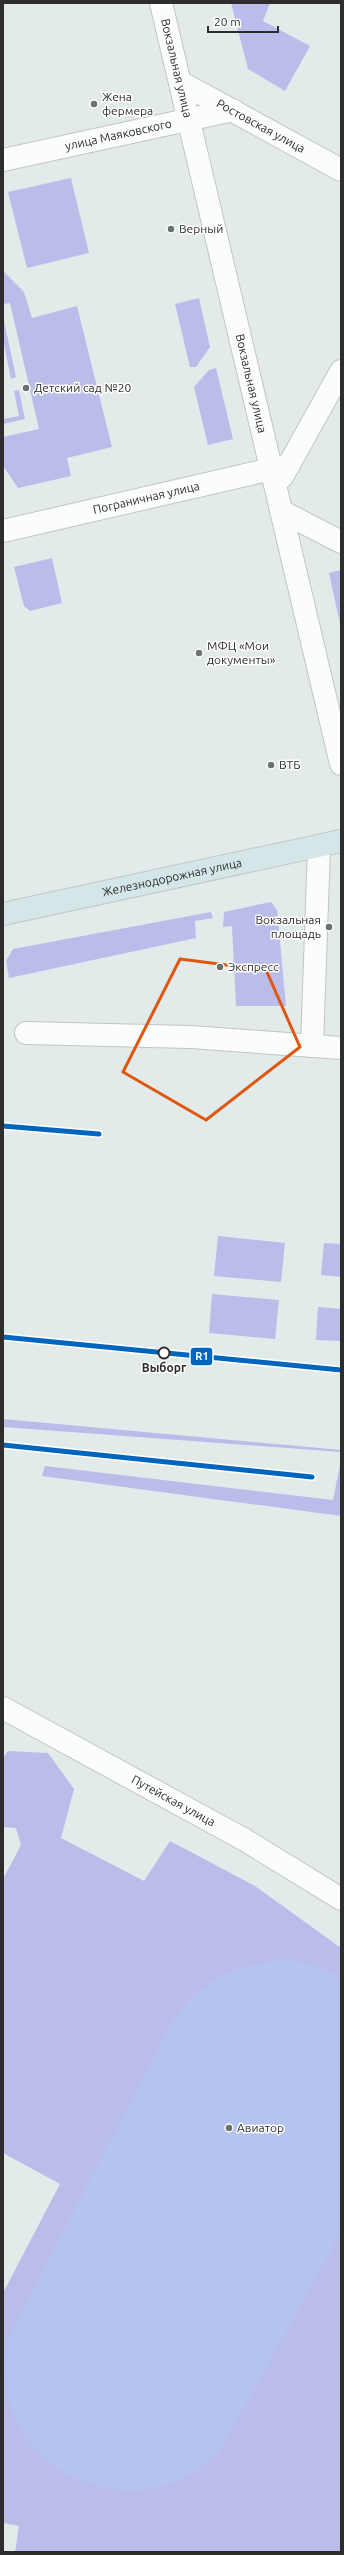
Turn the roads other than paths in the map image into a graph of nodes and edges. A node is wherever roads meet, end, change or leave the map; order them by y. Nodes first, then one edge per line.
1 (161, 3) edge
2 (180, 82) junction
3 (233, 110) junction
4 (189, 120) junction
5 (3, 160) edge
6 (341, 170) edge
7 (341, 371) edge
8 (279, 474) junction
9 (281, 511) junction
10 (3, 531) edge
11 (341, 542) edge
12 (341, 764) edge
13 (341, 841) edge
14 (319, 847) junction
15 (3, 914) edge
16 (26, 1033) dead end
17 (312, 1046) junction
18 (341, 1048) edge
19 (3, 1708) edge
20 (341, 1899) edge

1 - 2 street, Вокзальная улица
2 - 3 street, Ростовская улица
2 - 4 street, Вокзальная улица
3 - 4 street, улица Маяковского
3 - 6 street, Ростовская улица
4 - 5 street, улица Маяковского
4 - 8 street, Вокзальная улица
7 - 8 street
8 - 9 street, Вокзальная улица
8 - 10 street, Пограничная улица
9 - 11 street
9 - 12 street, Вокзальная улица
13 - 14 main road, Железнодорожная улица
14 - 15 main road, Железнодорожная улица
14 - 17 street
16 - 17 street
17 - 18 street
19 - 20 street, Путейская улица

